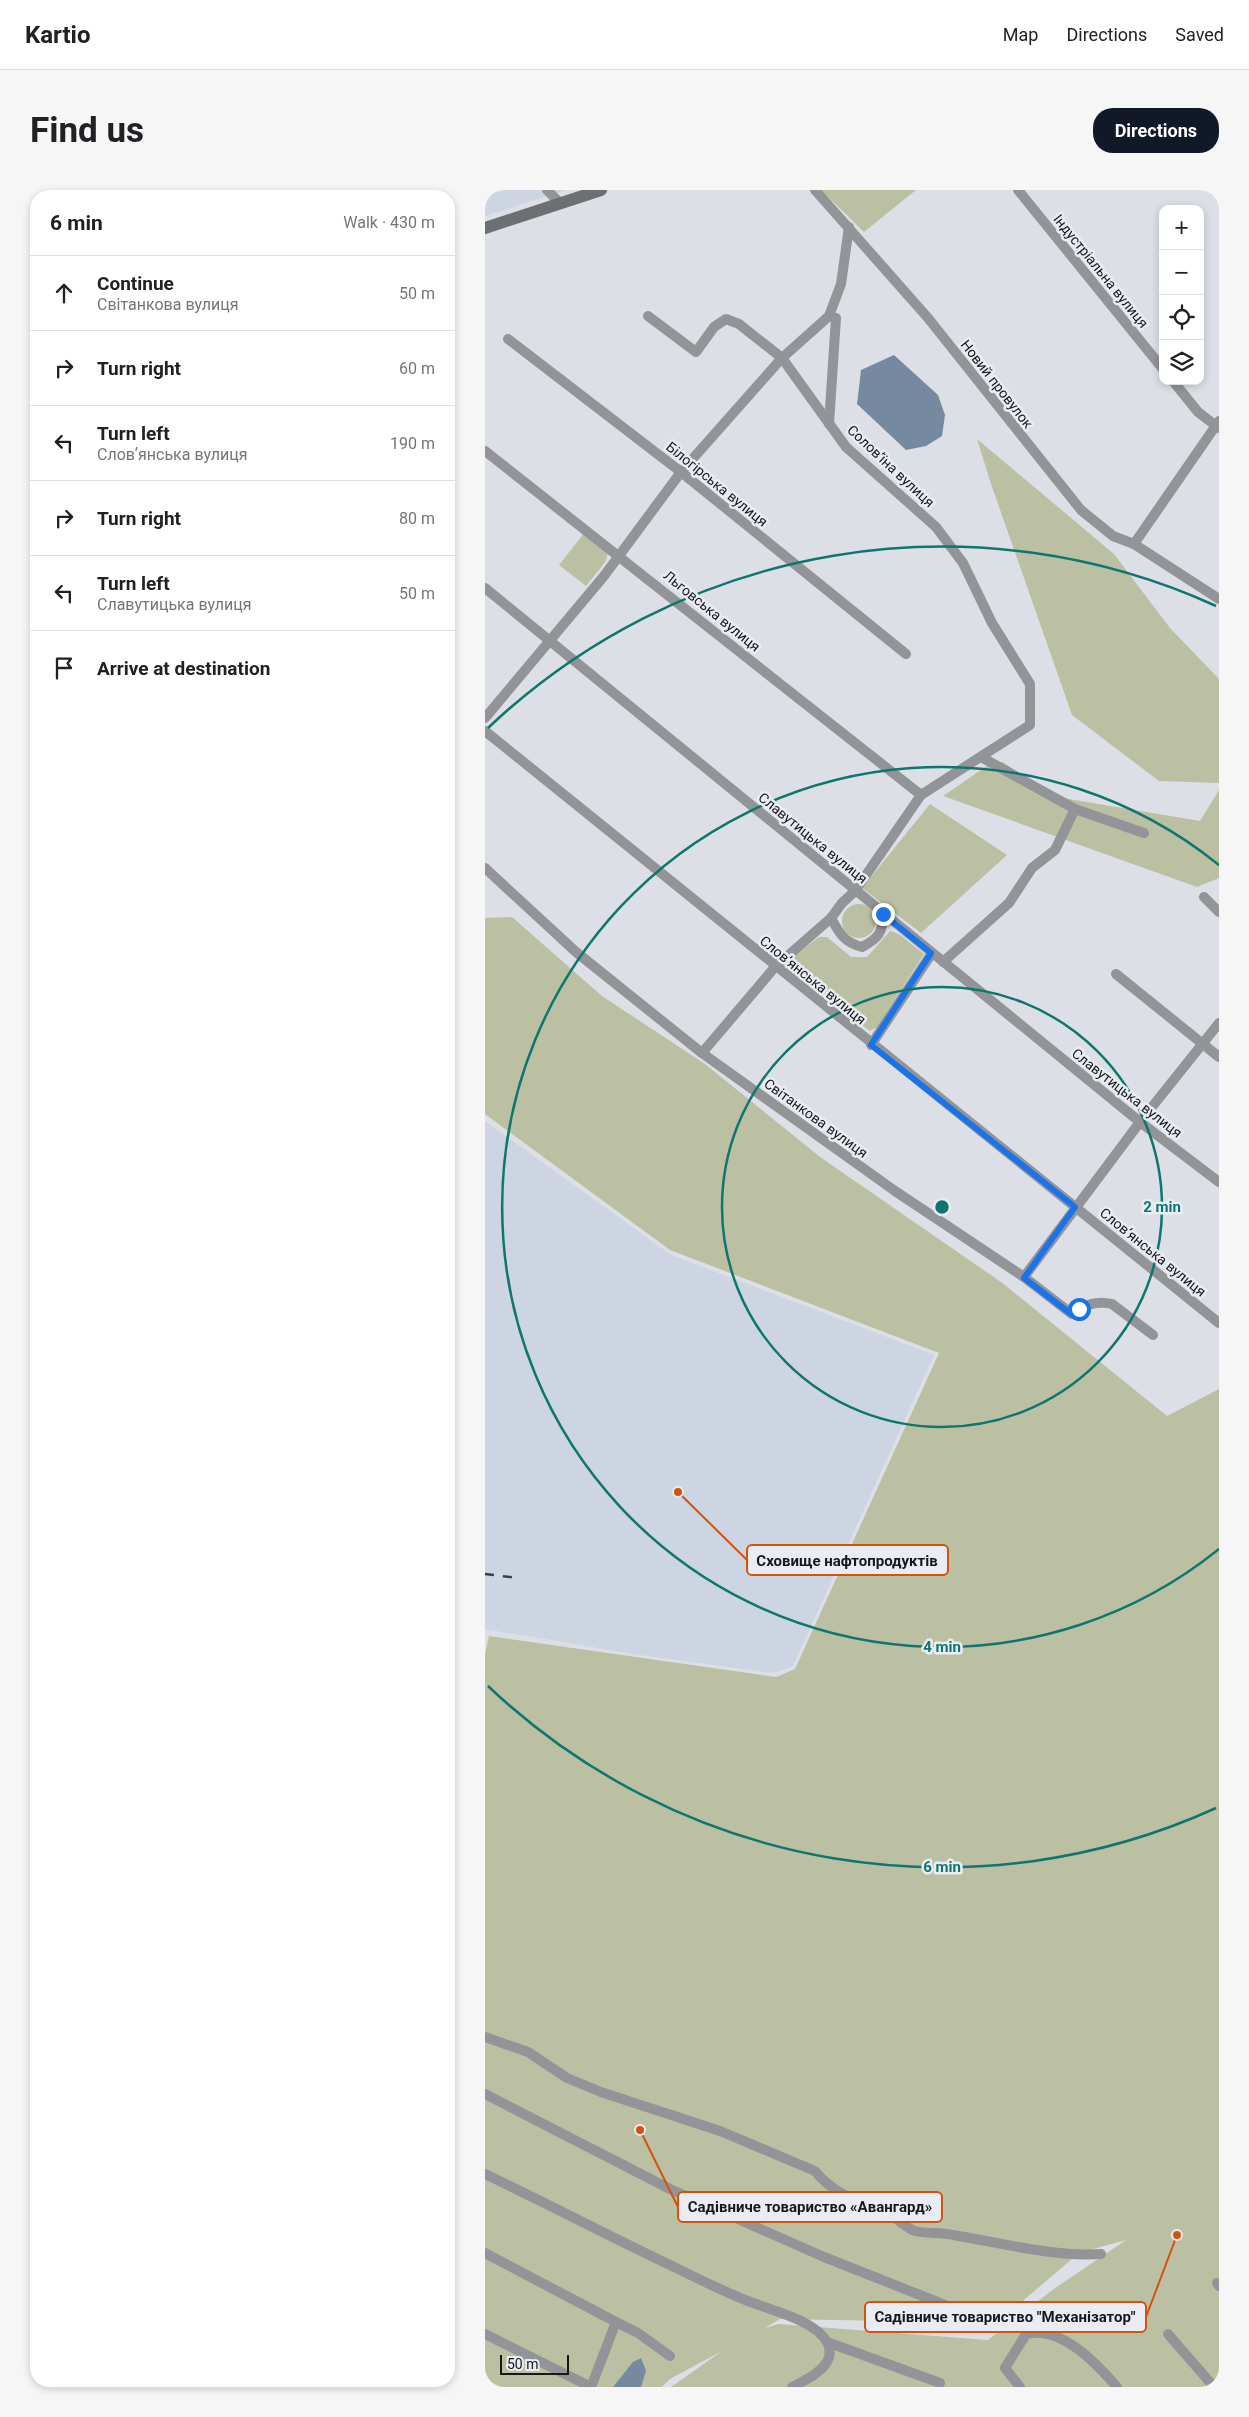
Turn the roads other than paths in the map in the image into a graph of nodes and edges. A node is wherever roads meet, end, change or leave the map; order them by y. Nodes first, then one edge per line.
1 (547, 190) edge
2 (601, 190) edge
3 (815, 190) edge
4 (1018, 190) edge
5 (560, 203) junction
6 (849, 227) junction
7 (485, 228) edge
8 (648, 316) dead end
9 (829, 316) junction
10 (508, 339) dead end
11 (782, 358) junction
12 (1159, 364) edge
13 (1176, 385) edge
14 (829, 424) junction
15 (1218, 425) edge
16 (485, 451) edge
17 (681, 472) junction
18 (1134, 544) junction
19 (620, 555) junction
20 (485, 588) edge
21 (1219, 599) edge
22 (550, 641) junction
23 (906, 654) dead end
24 (485, 718) edge
25 (485, 731) edge
26 (981, 757) junction
27 (921, 795) junction
28 (1075, 809) junction
29 (1144, 833) dead end
30 (485, 868) edge
31 (855, 891) junction
32 (1204, 897) dead end
33 (1219, 912) edge
34 (883, 914) junction
35 (831, 918) junction
36 (931, 953) junction
37 (943, 962) junction
38 (775, 967) junction
39 (1116, 974) dead end
40 (1219, 1023) edge
41 (1203, 1044) junction
42 (871, 1045) junction
43 (701, 1053) junction
44 (1219, 1056) edge
45 (1139, 1122) junction
46 (1219, 1182) edge
47 (1075, 1207) junction
48 (1024, 1278) junction
49 (1219, 1323) edge
50 (1153, 1335) dead end
51 (485, 2036) edge
52 (485, 2094) edge
53 (485, 2174) edge
54 (485, 2253) edge
55 (1101, 2254) dead end
56 (973, 2316) dead end
57 (616, 2322) junction
58 (485, 2334) edge
59 (1168, 2334) dead end
60 (827, 2342) junction
61 (670, 2356) dead end
62 (941, 2386) edge
63 (591, 2387) edge
64 (792, 2387) edge
65 (1020, 2387) edge
66 (1117, 2387) edge
67 (1214, 2387) edge

1 - 5 street
2 - 5 main road
3 - 6 street, Новий провулок
4 - 12 street, Індустріальна вулиця
5 - 7 main road
6 - 9 street
6 - 18 street, Новий провулок
8 - 11 street, Соловʼїна вулиця
9 - 11 street
9 - 14 street
10 - 17 street, Білогірська вулиця
11 - 14 street, Соловʼїна вулиця
11 - 17 street
13 - 15 street
14 - 26 street, Соловʼїна вулиця
15 - 18 street
16 - 19 street, Льговська вулиця
17 - 19 street
17 - 23 street, Білогірська вулиця
18 - 21 street, Новий провулок
19 - 22 street
19 - 27 street, Льговська вулиця
20 - 22 street, Славутицька вулиця
22 - 24 street
22 - 31 street, Славутицька вулиця
25 - 38 street, Словʼянська вулиця
26 - 27 street
26 - 28 street
27 - 31 street
28 - 29 street
28 - 37 street
30 - 43 street, Світанкова вулиця
31 - 34 street, Славутицька вулиця
31 - 35 street
32 - 33 street
34 - 35 street
34 - 36 street, Славутицька вулиця
35 - 38 street
36 - 37 street, Славутицька вулиця
36 - 42 street
37 - 45 street, Славутицька вулиця
38 - 42 street, Словʼянська вулиця
38 - 43 street
39 - 41 street
40 - 41 street
41 - 44 street
41 - 45 street
42 - 47 street, Словʼянська вулиця
43 - 48 street, Світанкова вулиця
45 - 46 street, Славутицька вулиця
45 - 47 street
47 - 48 street
47 - 49 street, Словʼянська вулиця
48 - 50 street, Світанкова вулиця
51 - 55 street
52 - 56 street
53 - 60 street
54 - 57 street
57 - 61 street
57 - 63 street
58 - 63 street
59 - 67 street
60 - 62 street
60 - 64 street
65 - 66 street

